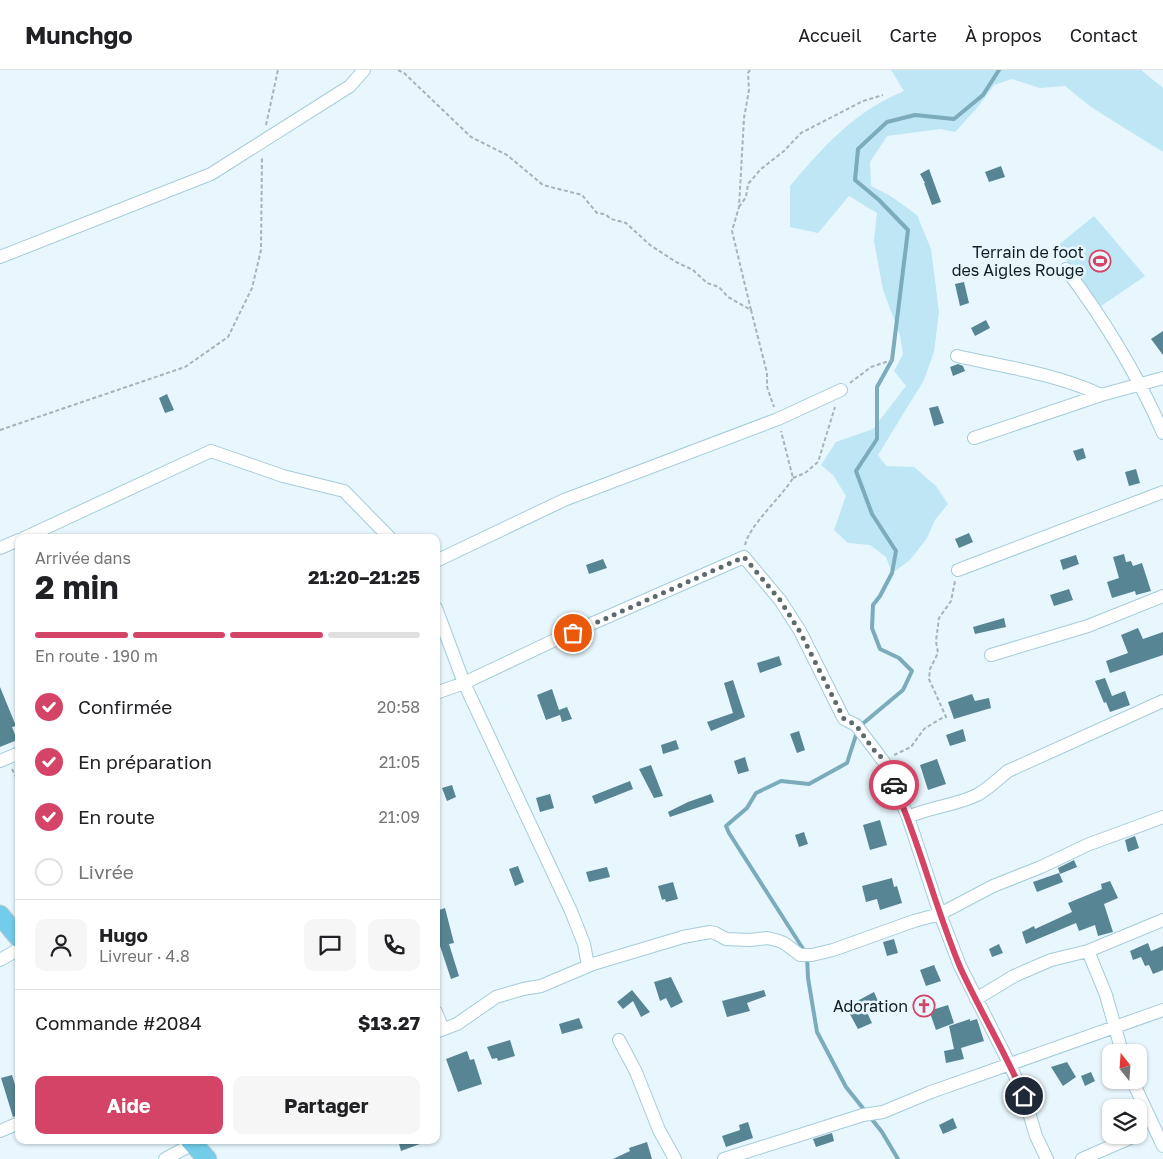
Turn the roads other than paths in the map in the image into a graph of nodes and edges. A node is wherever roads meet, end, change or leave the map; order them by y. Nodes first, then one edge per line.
1 (364, 70) edge
2 (0, 257) edge
3 (1066, 269) dead end
4 (958, 356) dead end
5 (1163, 378) edge
6 (1140, 383) junction
7 (841, 390) road end
8 (1101, 395) junction
9 (1163, 432) edge
10 (974, 438) dead end
11 (1163, 492) edge
12 (33, 534) edge
13 (386, 534) edge
14 (15, 542) edge
15 (0, 548) edge
16 (440, 559) edge
17 (958, 570) road end
18 (1163, 596) edge
19 (440, 619) edge
20 (991, 656) dead end
21 (464, 683) junction
22 (440, 692) edge
23 (1163, 701) edge
24 (15, 755) edge
25 (3, 760) edge
26 (908, 817) junction
27 (1163, 817) edge
28 (940, 914) junction
29 (0, 915) edge
30 (1163, 920) edge
31 (15, 934) edge
32 (15, 942) edge
33 (1088, 951) junction
34 (0, 960) edge
35 (588, 966) junction
36 (976, 999) junction
37 (1163, 1010) edge
38 (1116, 1028) junction
39 (440, 1031) edge
40 (619, 1040) dead end
41 (1120, 1044) edge
42 (1010, 1065) junction
43 (1137, 1089) edge
44 (15, 1126) edge
45 (1159, 1126) edge
46 (1147, 1131) edge
47 (0, 1132) edge
48 (189, 1144) edge
49 (196, 1144) edge
50 (1117, 1144) edge
51 (1163, 1146) edge
52 (165, 1159) edge
53 (206, 1159) edge
54 (675, 1159) edge
55 (724, 1159) edge
56 (1047, 1159) edge
57 (1082, 1159) edge

1 - 2 street
3 - 6 street
4 - 8 street
5 - 6 street
6 - 8 street
6 - 9 street
7 - 16 street
8 - 10 street
11 - 17 street
12 - 13 street
14 - 15 street
18 - 20 street
19 - 21 street
21 - 22 street
21 - 26 street
21 - 35 street
23 - 26 street
24 - 25 street
26 - 28 street
27 - 28 street
28 - 35 street
28 - 36 street
29 - 31 highway
30 - 33 street
32 - 34 street
33 - 36 street
33 - 38 street
35 - 39 street
36 - 42 street
37 - 38 street
38 - 41 street
38 - 42 street
40 - 54 street
42 - 55 street
42 - 56 street
43 - 45 street
44 - 47 street
45 - 46 street
45 - 51 street
48 - 52 street
49 - 53 highway
50 - 57 street

